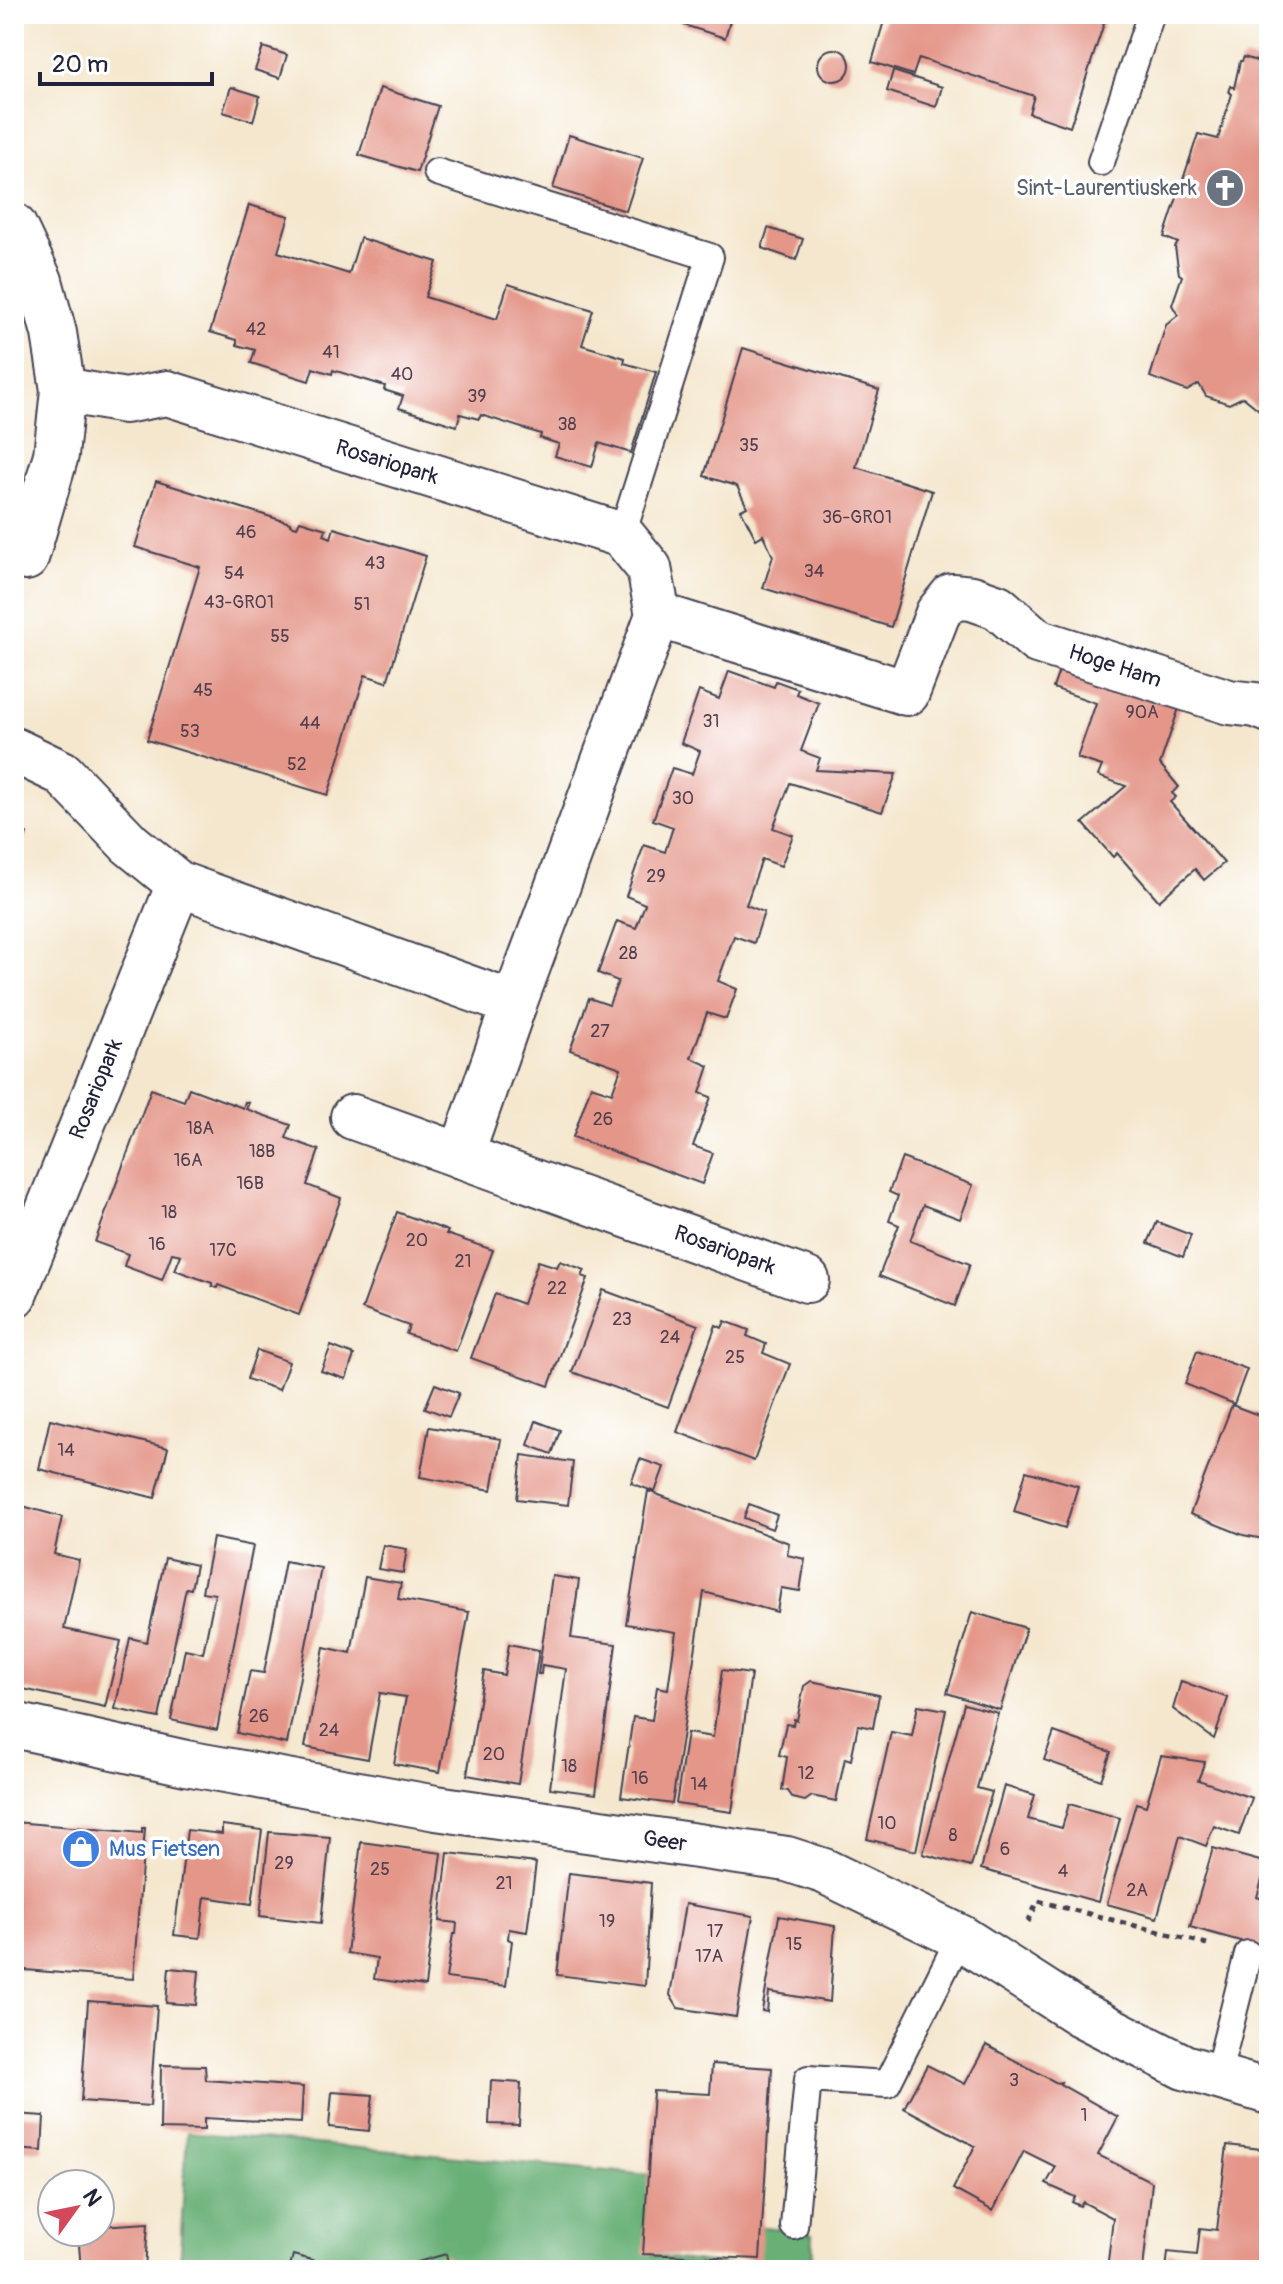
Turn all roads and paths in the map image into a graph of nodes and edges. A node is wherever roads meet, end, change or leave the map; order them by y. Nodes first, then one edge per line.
1 (1151, 14) edge
2 (1101, 162) dead end
3 (437, 172) dead end
4 (14, 226) edge
5 (63, 390) junction
6 (622, 535) junction
7 (26, 558) dead end
8 (658, 615) junction
9 (1269, 710) edge
10 (14, 750) edge
11 (179, 884) junction
12 (514, 1004) junction
13 (353, 1117) dead end
14 (461, 1156) junction
15 (807, 1280) dead end
16 (14, 1295) edge
17 (14, 1725) edge
18 (960, 1937) junction
19 (1248, 1954) joint
20 (1007, 1966) junction
21 (1217, 2077) junction
22 (1269, 2092) edge
23 (794, 2226) dead end

1 - 2 lane
3 - 6 lane
4 - 5 street
5 - 6 street, Rosariopark
5 - 7 street
6 - 8 street
8 - 9 street, Hoge Ham
8 - 12 street
10 - 11 street
11 - 12 street
11 - 16 street, Rosariopark
12 - 14 street
13 - 14 street, Rosariopark
14 - 15 street, Rosariopark
17 - 18 street, Geer
18 - 20 street, Geer
18 - 23 lane
19 - 20 path
19 - 21 lane
20 - 21 street, Geer
21 - 22 street, Geer

